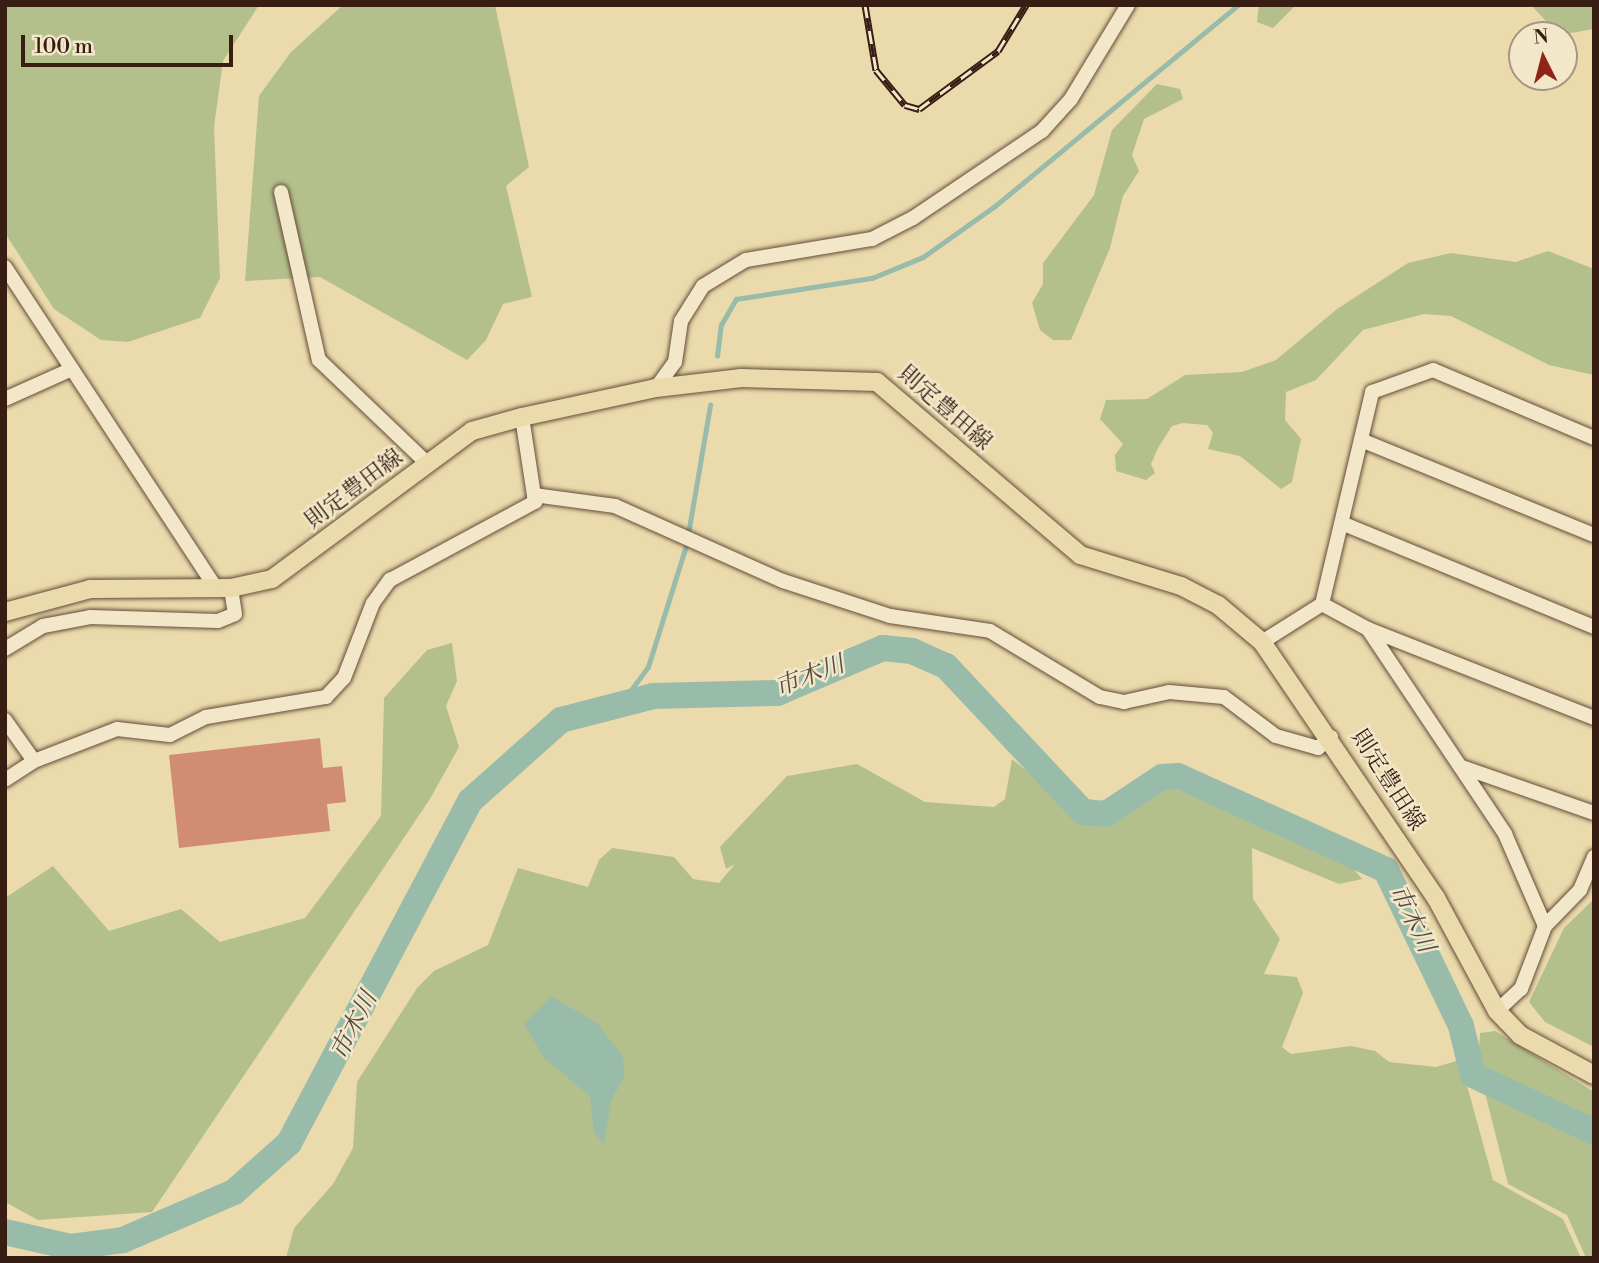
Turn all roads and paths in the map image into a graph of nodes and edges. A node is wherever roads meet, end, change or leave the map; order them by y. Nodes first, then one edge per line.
1 (1128, 5) edge
2 (281, 192) dead end
3 (5, 267) edge
4 (72, 369) junction
5 (656, 388) junction
6 (5, 399) edge
7 (523, 417) junction
8 (1594, 438) edge
9 (1361, 440) junction
10 (428, 464) junction
11 (534, 495) junction
12 (1344, 524) junction
13 (1594, 535) edge
14 (224, 588) junction
15 (1322, 604) junction
16 (5, 612) edge
17 (1594, 627) edge
18 (1368, 629) junction
19 (1262, 642) junction
20 (5, 649) edge
21 (1594, 718) edge
22 (5, 720) edge
23 (1331, 737) junction
24 (34, 761) junction
25 (1462, 767) junction
26 (5, 780) edge
27 (1594, 813) edge
28 (1594, 857) edge
29 (1545, 926) junction
30 (1497, 1011) junction
31 (1594, 1075) edge

1 - 5 street
2 - 10 street
3 - 4 street
4 - 6 street
4 - 14 street
5 - 7 main road, 則定豊田線
5 - 19 main road, 則定豊田線
7 - 10 main road, 則定豊田線
7 - 11 street
8 - 9 street
9 - 12 street
9 - 13 street
10 - 14 main road, 則定豊田線
11 - 23 street
11 - 24 street
12 - 15 street
12 - 17 street
14 - 16 main road, 則定豊田線
14 - 20 street
15 - 18 street
15 - 19 street
18 - 21 street
18 - 25 street
19 - 23 main road, 則定豊田線
22 - 24 street
23 - 30 main road, 則定豊田線
24 - 26 street
25 - 27 street
25 - 29 street
28 - 29 street
29 - 30 street
30 - 31 main road, 則定豊田線

